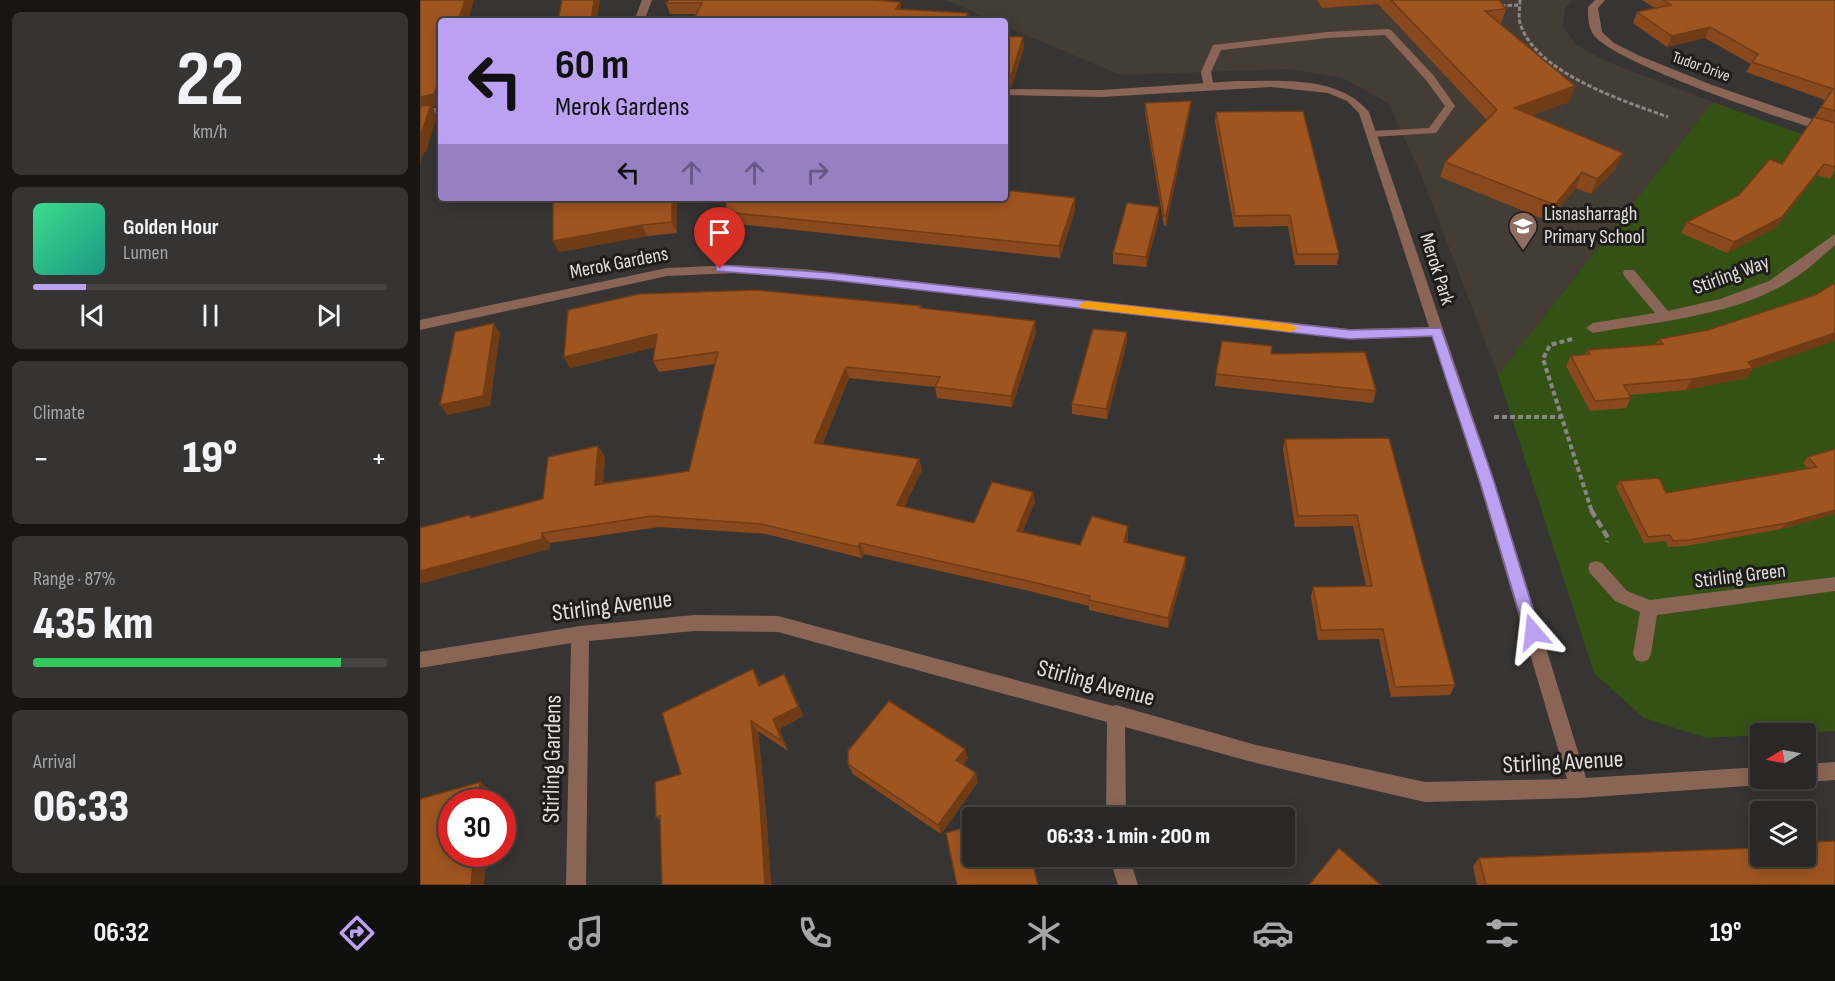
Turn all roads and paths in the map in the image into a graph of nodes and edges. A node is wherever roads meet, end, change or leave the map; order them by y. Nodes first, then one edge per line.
1 (647, 0) edge
2 (1520, 0) edge
3 (1600, 0) edge
4 (1518, 5) junction
5 (1496, 6) edge
6 (640, 18) edge
7 (1209, 87) junction
8 (1008, 92) edge
9 (438, 110) edge
10 (420, 113) edge
11 (1668, 117) dead end
12 (1835, 131) edge
13 (1372, 134) junction
14 (1835, 238) edge
15 (1629, 273) dead end
16 (1664, 315) junction
17 (420, 325) edge
18 (1593, 328) joint
19 (1436, 332) junction
20 (1562, 417) junction
21 (1465, 418) junction
22 (1596, 568) joint
23 (1835, 584) edge
24 (1649, 608) junction
25 (580, 634) junction
26 (1642, 654) dead end
27 (420, 660) edge
28 (1116, 714) junction
29 (1835, 771) edge
30 (1816, 772) edge
31 (1750, 777) edge
32 (1579, 788) junction
33 (1116, 807) edge
34 (1122, 867) edge
35 (576, 885) edge
36 (1128, 885) edge

1 - 6 street
2 - 4 path
3 - 12 street, Tudor Drive
4 - 5 path
4 - 11 path
7 - 8 street, Merok Park
7 - 13 street, Merok Park
7 - 13 street
9 - 10 street
13 - 19 street, Merok Park
14 - 16 street, Stirling Way
15 - 16 street
16 - 18 street, Stirling Way
17 - 19 street, Merok Gardens
18 - 20 path
19 - 21 street, Merok Park
20 - 21 path
20 - 22 path
21 - 32 street, Merok Park
22 - 24 street
23 - 24 street, Stirling Green
24 - 26 street
25 - 27 street, Stirling Avenue
25 - 28 street, Stirling Avenue
25 - 35 street, Stirling Gardens
28 - 32 street, Stirling Avenue
28 - 33 street
29 - 30 street
31 - 32 street, Stirling Avenue
34 - 36 street

